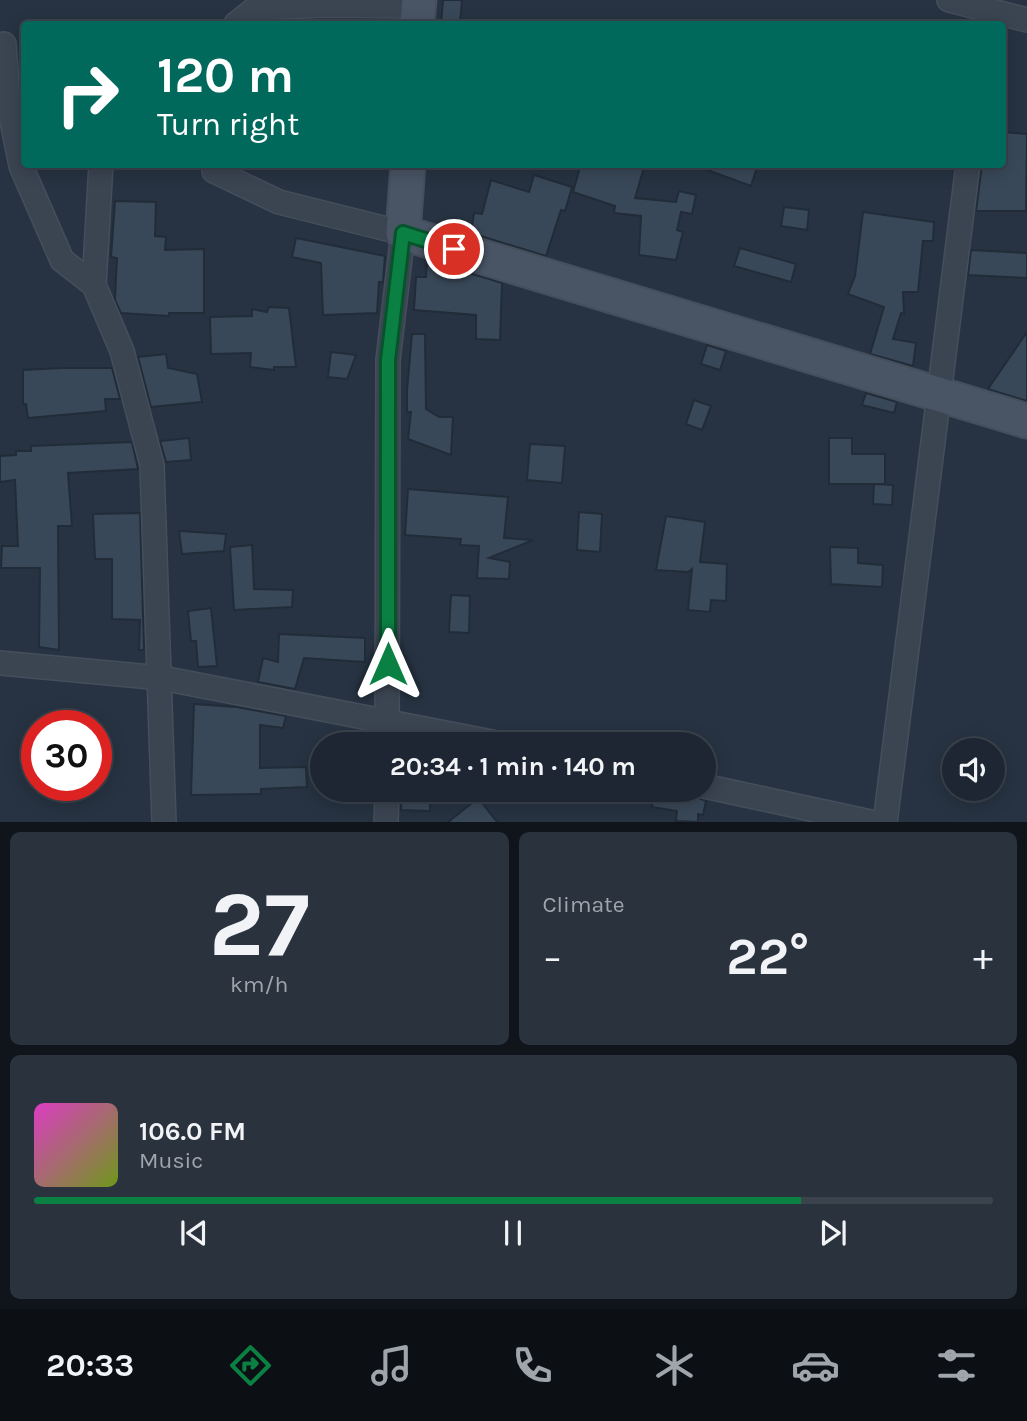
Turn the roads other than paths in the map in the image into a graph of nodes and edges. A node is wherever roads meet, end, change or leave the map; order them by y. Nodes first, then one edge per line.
1 (949, 0) edge
2 (418, 10) edge
3 (985, 17) edge
4 (1027, 20) edge
5 (240, 21) edge
6 (4, 44) dead end
7 (21, 161) edge
8 (23, 168) edge
9 (101, 168) edge
10 (215, 168) edge
11 (408, 168) edge
12 (968, 168) edge
13 (403, 233) junction
14 (94, 285) junction
15 (941, 395) junction
16 (1027, 421) edge
17 (0, 663) edge
18 (162, 678) junction
19 (388, 720) junction
20 (388, 732) edge
21 (445, 732) edge
22 (716, 789) edge
23 (387, 802) edge
24 (164, 822) edge
25 (386, 822) edge
26 (875, 822) edge
27 (885, 822) edge

1 - 3 street
2 - 5 street
3 - 4 street
6 - 7 street
8 - 14 street
9 - 14 street
10 - 13 street
11 - 13 main road
12 - 15 street
13 - 15 main road
13 - 19 street
14 - 18 street
15 - 16 main road
15 - 27 street
17 - 18 street
18 - 19 street
18 - 24 street
19 - 20 street
19 - 21 street
22 - 26 street
23 - 25 street

